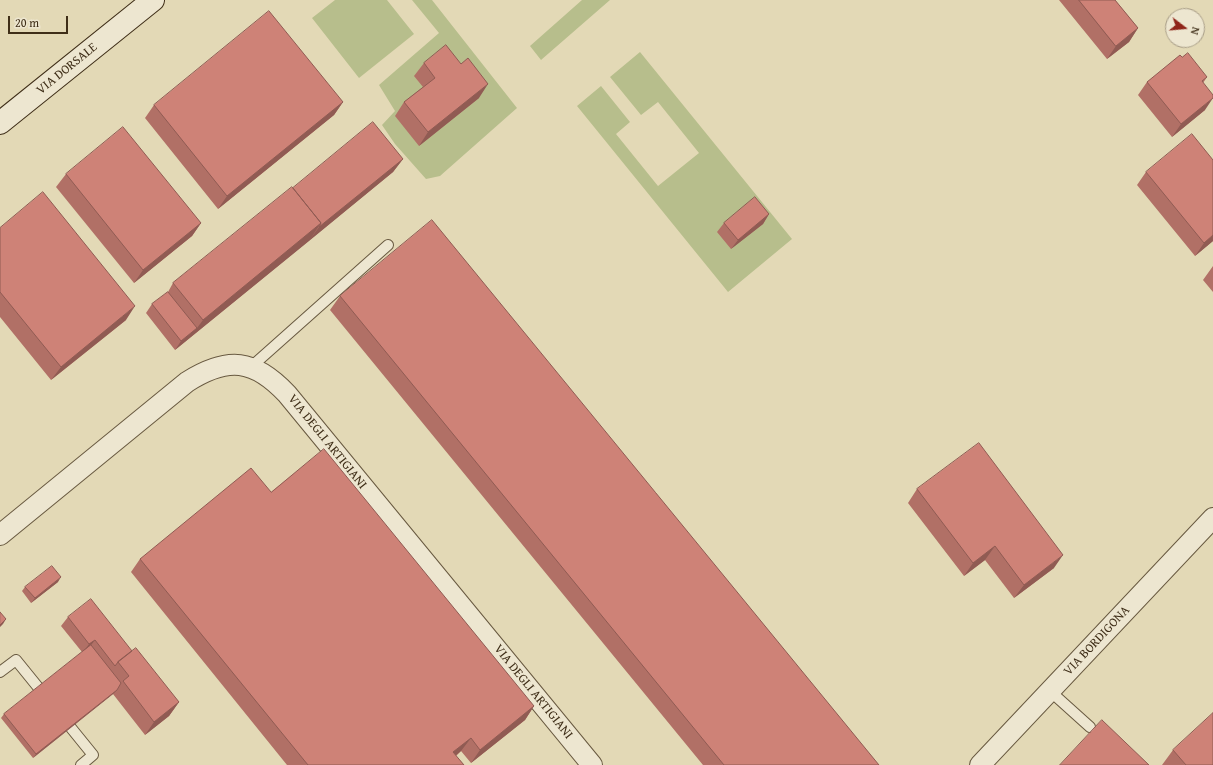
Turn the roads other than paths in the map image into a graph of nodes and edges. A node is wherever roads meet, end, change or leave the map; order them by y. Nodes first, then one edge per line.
1 (153, 0) edge
2 (0, 123) edge
3 (388, 246) dead end
4 (251, 367) junction
5 (1213, 518) edge
6 (0, 535) edge
7 (0, 672) edge
8 (1050, 691) junction
9 (1090, 727) dead end
10 (81, 765) edge
11 (592, 765) edge
12 (980, 765) edge

1 - 2 street, VIA DORSALE
3 - 4 lane
4 - 6 street, VIA DEGLI ARTIGIANI
4 - 11 street, VIA DEGLI ARTIGIANI
5 - 8 street, VIA BORDIGONA
7 - 10 lane
8 - 9 lane
8 - 12 street, VIA BORDIGONA

